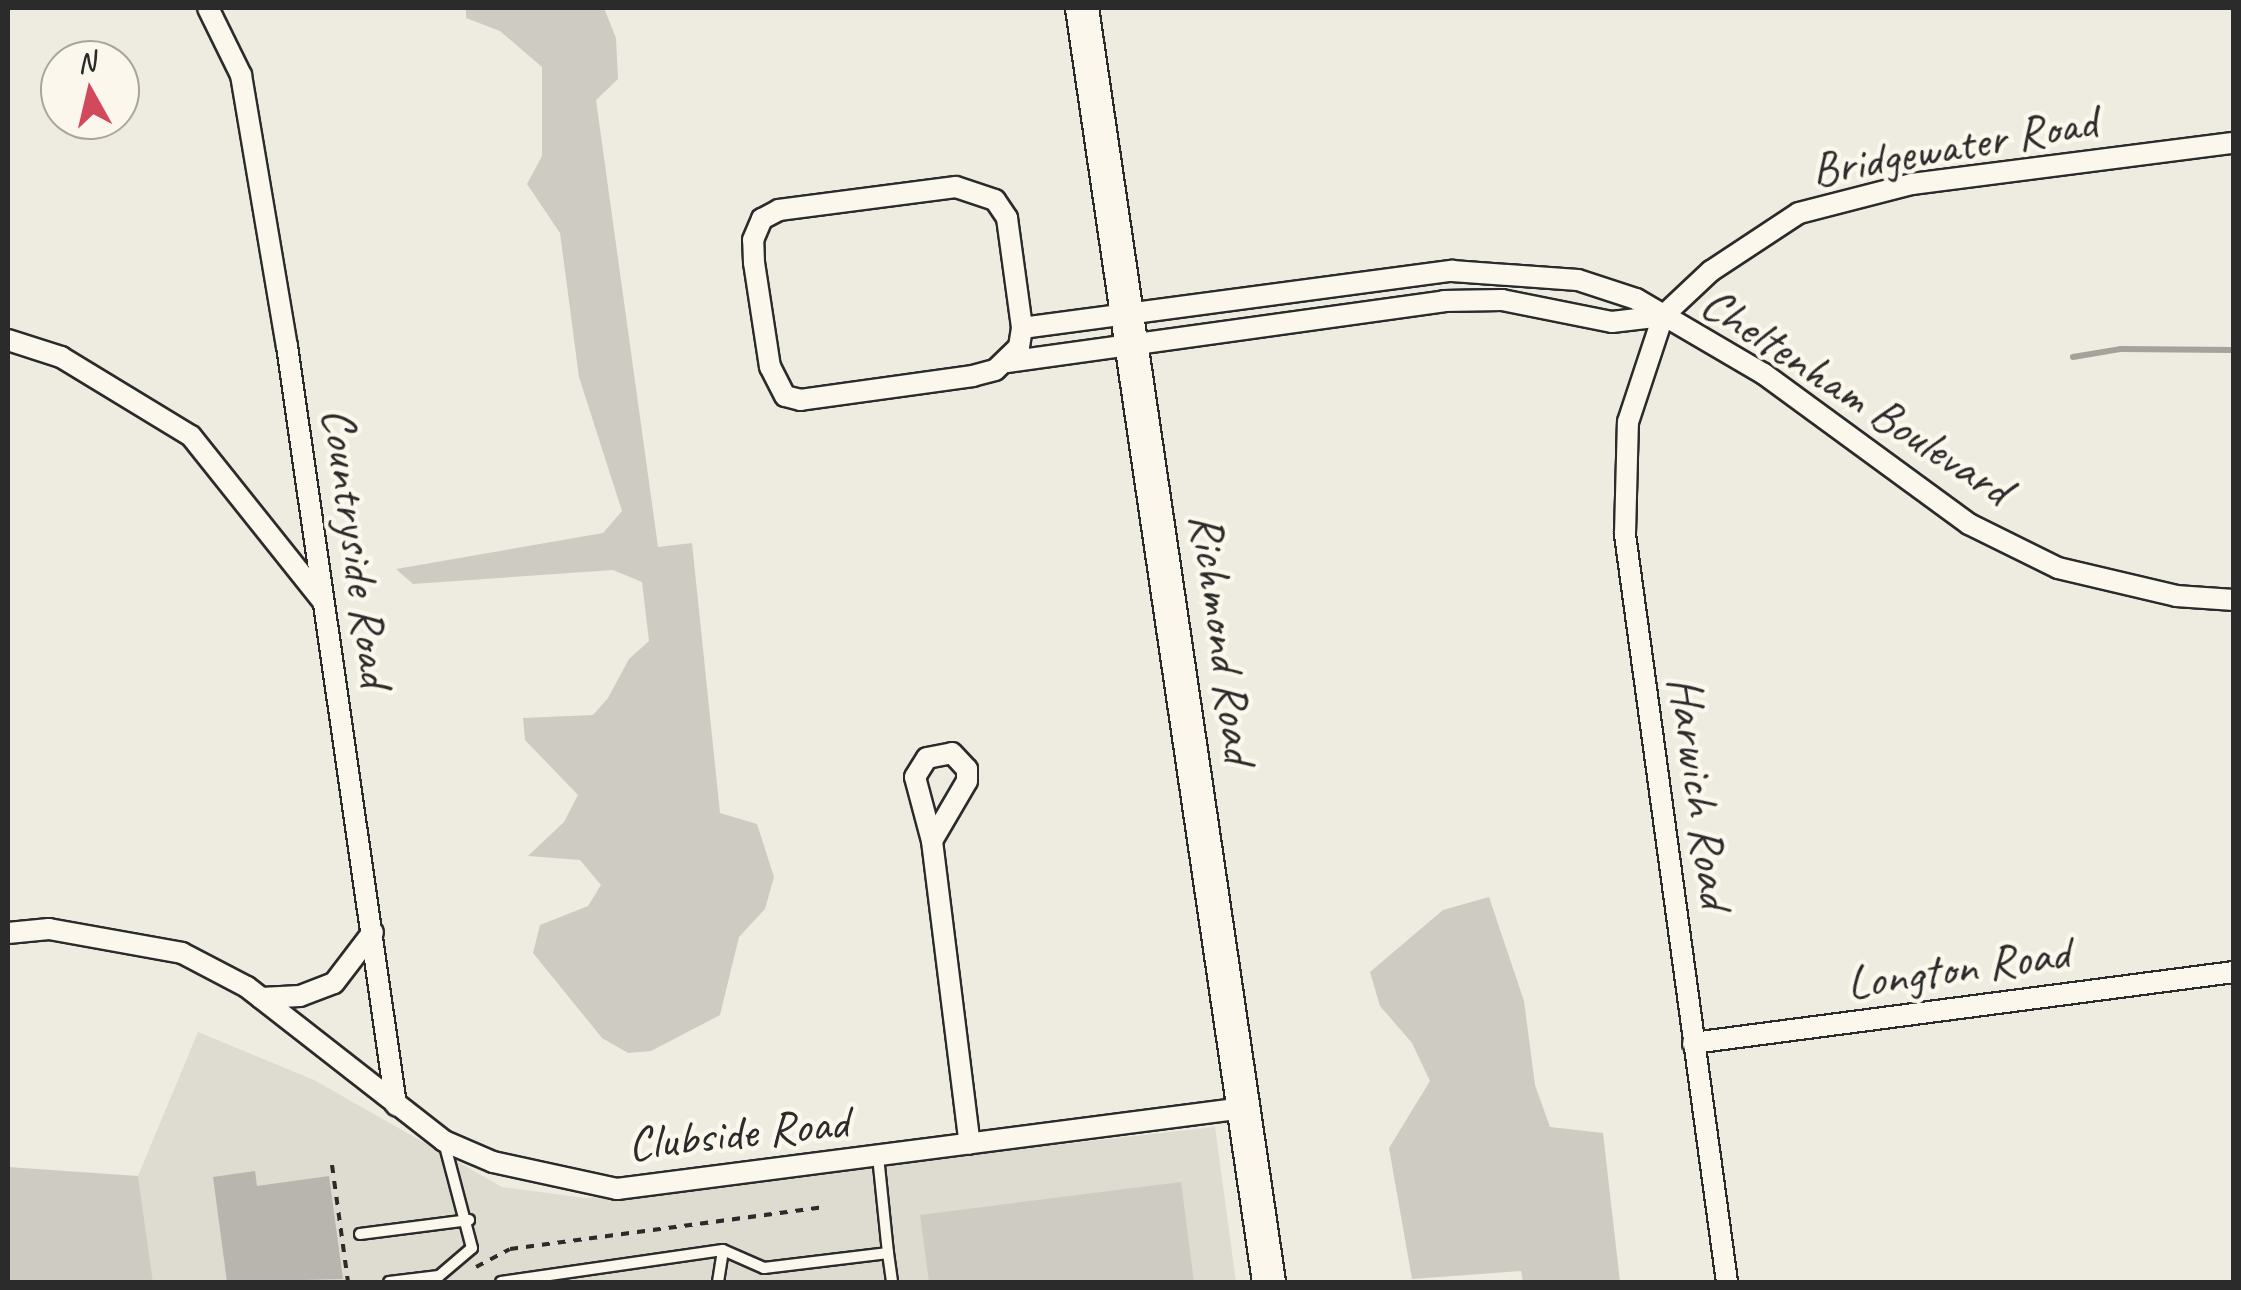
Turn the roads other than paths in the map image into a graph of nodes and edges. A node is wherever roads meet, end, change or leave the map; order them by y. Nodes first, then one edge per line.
1 (208, 8) edge
2 (1086, 8) edge
3 (2234, 142) edge
4 (1663, 316) junction
5 (1022, 328) junction
6 (1129, 328) junction
7 (8, 340) edge
8 (1007, 362) junction
9 (2234, 600) edge
10 (324, 601) junction
11 (932, 841) dead end
12 (374, 932) junction
13 (8, 933) edge
14 (2234, 972) edge
15 (261, 998) junction
16 (1694, 1043) junction
17 (396, 1105) junction
18 (1244, 1108) junction
19 (444, 1141) junction
20 (970, 1144) junction
21 (878, 1157) junction
22 (468, 1220) junction
23 (360, 1234) dead end
24 (723, 1250) junction
25 (888, 1253) junction
26 (389, 1282) edge
27 (502, 1282) edge
28 (718, 1282) edge
29 (892, 1282) edge
30 (1269, 1282) edge
31 (1727, 1282) edge

1 - 10 street, Countryside Road
2 - 6 main road, Richmond Road
3 - 4 street, Bridgewater Road
4 - 6 street, Cheltenham Boulevard
4 - 6 street
4 - 9 street, Cheltenham Boulevard
4 - 16 street, Harwich Road
5 - 6 street
5 - 8 street
5 - 8 street
6 - 8 street
6 - 18 main road, Richmond Road
7 - 10 street
10 - 12 street, Countryside Road
11 - 20 street
12 - 15 street
12 - 17 street, Countryside Road
13 - 15 street, Clubside Road
14 - 16 street, Longton Road
15 - 17 street, Clubside Road
16 - 31 street, Harwich Road
17 - 19 street, Clubside Road
18 - 20 street, Clubside Road
18 - 30 main road, Richmond Road
19 - 21 street, Clubside Road
19 - 22 lane
20 - 21 street, Clubside Road
21 - 25 lane
22 - 23 lane
22 - 26 lane
24 - 25 lane
24 - 27 lane
24 - 28 lane
25 - 29 lane

